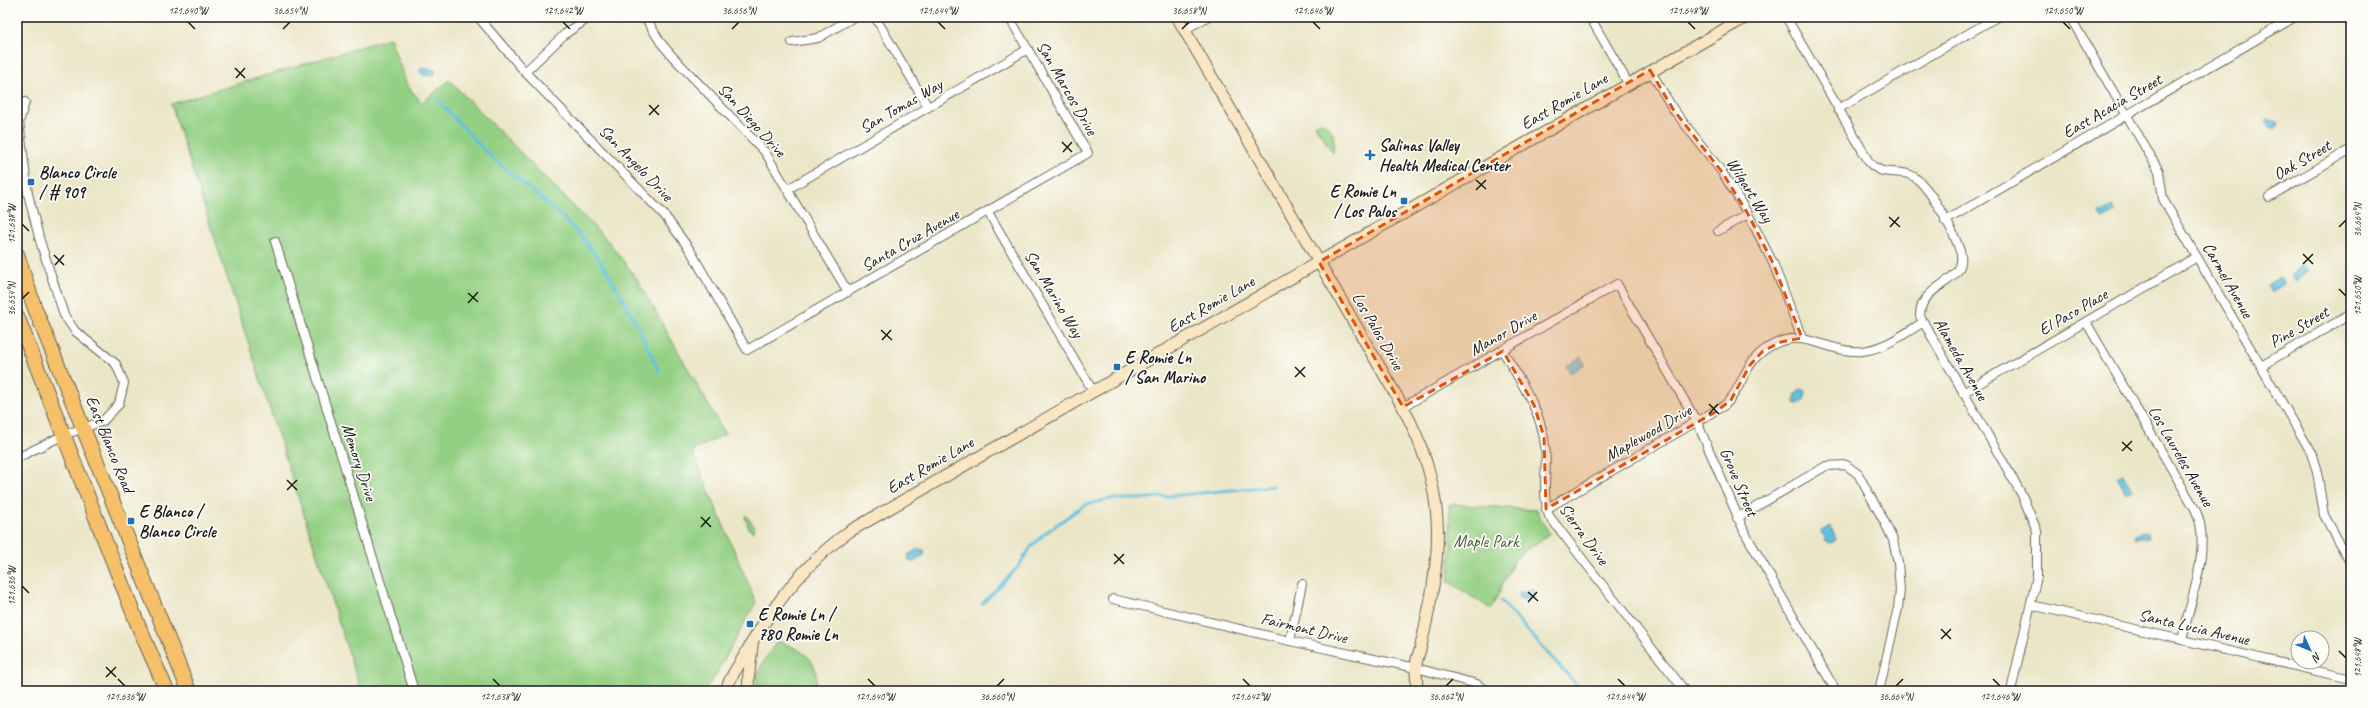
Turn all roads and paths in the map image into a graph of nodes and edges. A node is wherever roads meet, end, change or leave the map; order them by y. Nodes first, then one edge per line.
1 (478, 17) edge
2 (590, 17) edge
3 (645, 17) edge
4 (854, 17) edge
5 (875, 17) edge
6 (1009, 17) edge
7 (1177, 17) edge
8 (1207, 17) edge
9 (1590, 17) edge
10 (1746, 17) edge
11 (1786, 17) edge
12 (1997, 17) edge
13 (2070, 17) edge
14 (2295, 17) edge
15 (1184, 30) junction
16 (792, 42) dead end
17 (1028, 49) junction
18 (1650, 70) junction
19 (525, 72) junction
20 (1628, 83) junction
21 (25, 102) dead end
22 (928, 107) junction
23 (1838, 109) junction
24 (2126, 115) junction
25 (2351, 149) edge
26 (1088, 153) joint
27 (788, 188) junction
28 (2269, 197) dead end
29 (988, 212) junction
30 (1748, 214) junction
31 (1946, 221) junction
32 (1718, 231) dead end
33 (275, 241) dead end
34 (17, 254) edge
35 (2198, 257) junction
36 (1319, 262) junction
37 (1617, 284) joint
38 (848, 292) junction
39 (2351, 314) edge
40 (17, 316) edge
41 (2086, 322) junction
42 (1922, 323) junction
43 (1802, 338) junction
44 (747, 350) joint
45 (1503, 351) junction
46 (2261, 366) junction
47 (1093, 391) junction
48 (1963, 393) junction
49 (1403, 407) junction
50 (1698, 422) junction
51 (84, 429) junction
52 (64, 435) junction
53 (17, 458) edge
54 (1546, 508) junction
55 (1737, 518) junction
56 (2351, 564) edge
57 (1302, 584) dead end
58 (1114, 599) dead end
59 (2031, 605) junction
60 (2182, 640) junction
61 (1290, 641) junction
62 (752, 642) junction
63 (1416, 668) junction
64 (2351, 679) edge
65 (725, 690) edge
66 (167, 691) edge
67 (189, 691) edge
68 (414, 691) edge
69 (750, 691) edge
70 (1415, 691) edge
71 (1486, 691) edge
72 (1685, 691) edge
73 (1836, 691) edge
74 (1879, 691) edge
75 (2011, 691) edge

1 - 19 street, San Angelo Drive
2 - 19 street
3 - 27 street, San Diego Drive
4 - 16 street
5 - 22 street
6 - 17 street, San Marcos Drive
7 - 15 main road, Los Palos Drive
8 - 15 street
9 - 20 street
10 - 18 main road, East Romie Lane
11 - 23 street, Alameda Avenue
12 - 23 street
13 - 24 street, Carmel Avenue
14 - 24 street, East Acacia Street
15 - 36 main road, Los Palos Drive
17 - 22 street, San Tomas Way
17 - 26 street, San Marcos Drive
18 - 20 main road, East Romie Lane
18 - 30 street, Wilgart Way
19 - 44 street, San Angelo Drive
20 - 36 main road, East Romie Lane
21 - 51 street
22 - 27 street, San Tomas Way
23 - 31 street, Alameda Avenue
24 - 31 street, East Acacia Street
24 - 35 street, Carmel Avenue
25 - 28 street, Oak Street
26 - 29 street, Santa Cruz Avenue
27 - 38 street, San Diego Drive
29 - 38 street, Santa Cruz Avenue
29 - 47 street, San Marino Way
30 - 32 street
30 - 43 street, Wilgart Way
31 - 42 street, Alameda Avenue
33 - 68 street, Memory Drive
34 - 51 highway, East Blanco Road
35 - 41 street, El Paso Place
35 - 46 street, Carmel Avenue
36 - 47 main road, East Romie Lane
36 - 49 main road, Los Palos Drive
37 - 45 street, Manor Drive
37 - 50 street, Grove Street
38 - 44 street, Santa Cruz Avenue
39 - 46 street, Pine Street
40 - 52 highway
41 - 48 street, El Paso Place
41 - 60 street, Los Laureles Avenue
42 - 43 street, Maplewood Drive
42 - 48 street, Alameda Avenue
43 - 50 street, Maplewood Drive
45 - 49 street, Manor Drive
45 - 54 street, Sierra Drive
46 - 56 street, Carmel Avenue
47 - 62 main road, East Romie Lane
48 - 59 street, Alameda Avenue
49 - 63 main road, Los Palos Drive
50 - 54 street, Maplewood Drive
50 - 55 street, Grove Street
51 - 52 street
51 - 67 highway, East Blanco Road
52 - 53 street
52 - 66 highway
54 - 72 street, Sierra Drive
55 - 73 street, Grove Street
55 - 74 street
57 - 61 street
58 - 61 street, Fairmont Drive
59 - 60 street, Santa Lucia Avenue
59 - 75 street, Alameda Avenue
60 - 64 street, Santa Lucia Avenue
61 - 63 street, Fairmont Drive
62 - 65 main road, East Romie Lane
62 - 69 main road
63 - 70 main road, Los Palos Drive
63 - 71 street, Fairmont Drive

